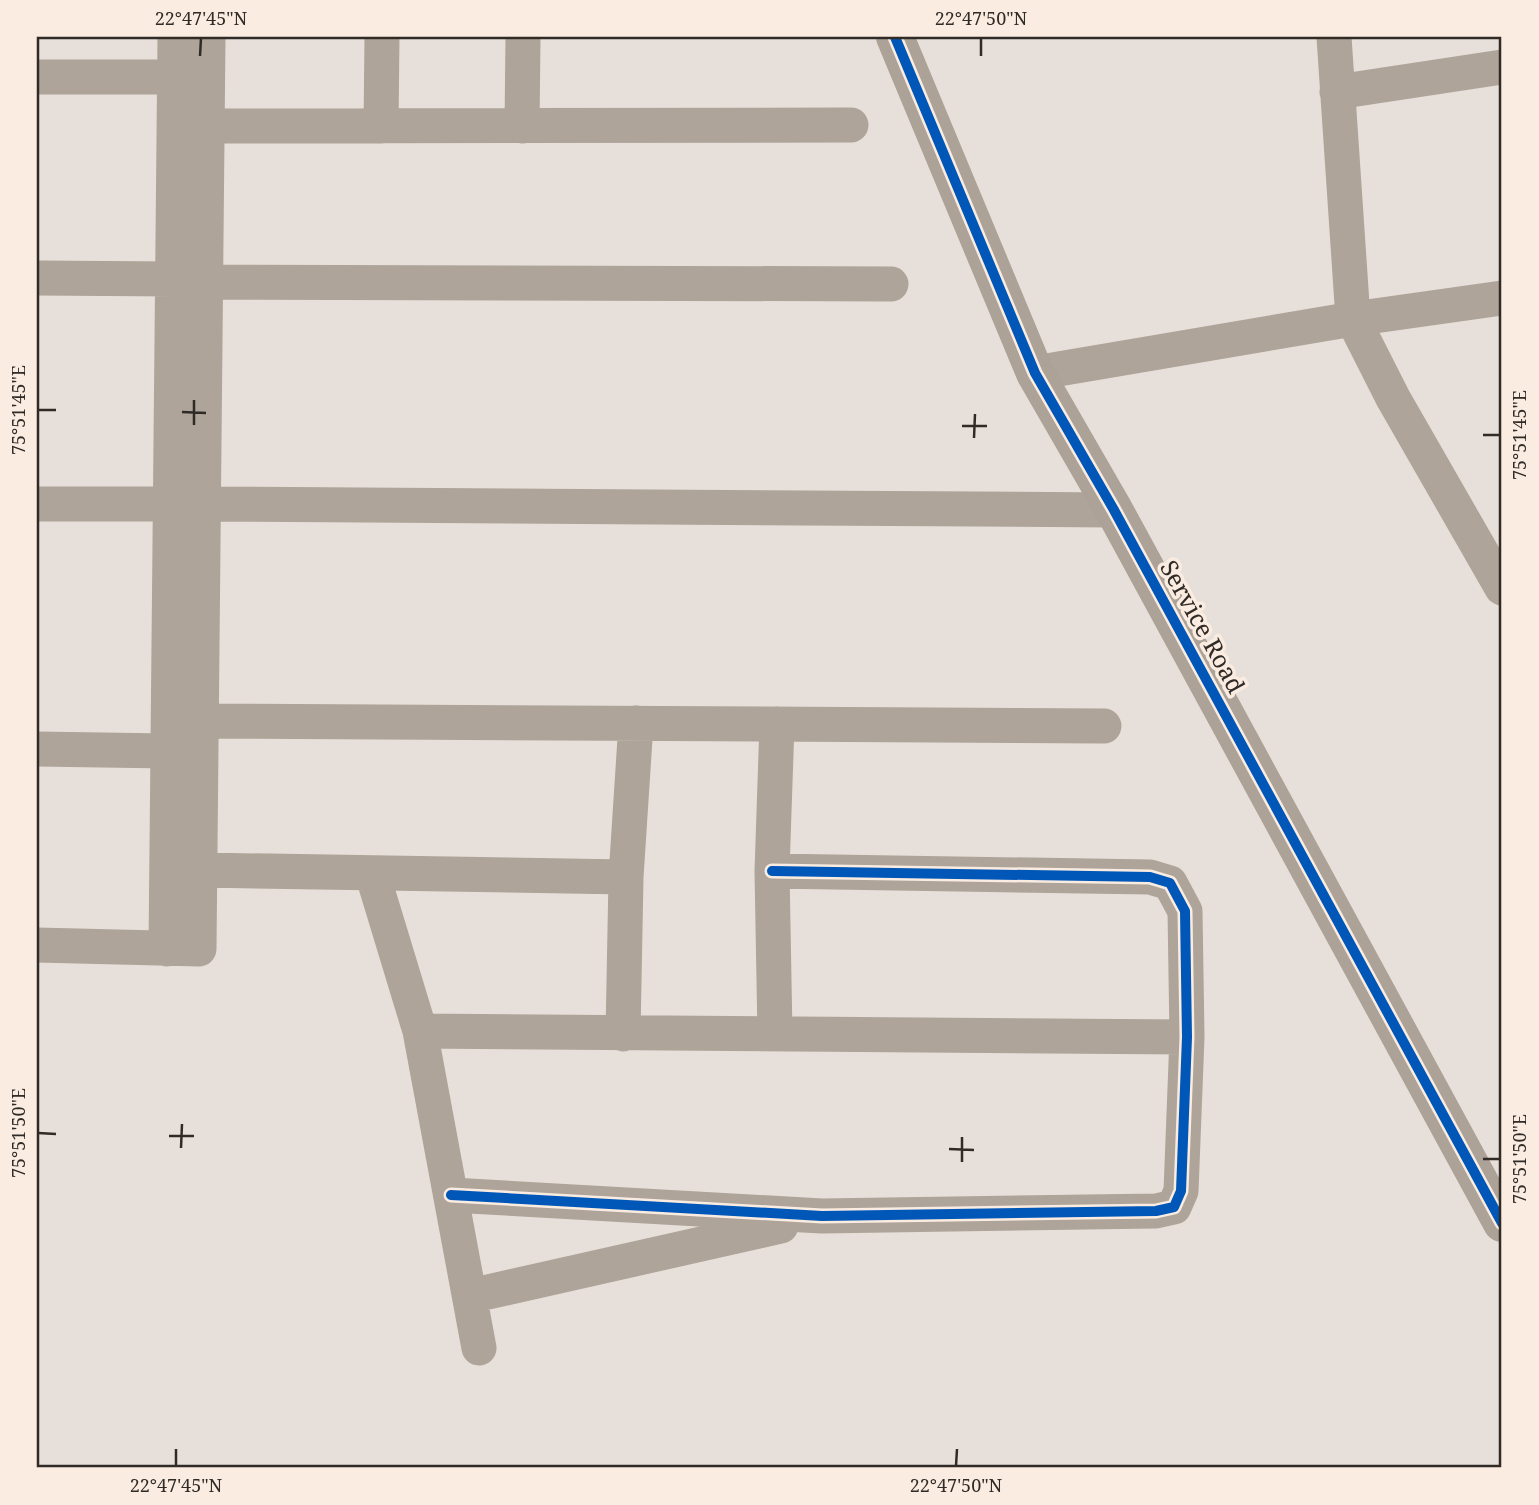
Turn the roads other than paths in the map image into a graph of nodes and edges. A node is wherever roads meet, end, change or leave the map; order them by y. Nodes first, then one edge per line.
1 (175, 37) edge
2 (208, 37) edge
3 (382, 37) edge
4 (523, 37) edge
5 (895, 37) edge
6 (1334, 37) edge
7 (1502, 67) edge
8 (37, 77) edge
9 (175, 77) junction
10 (1337, 92) junction
11 (522, 125) junction
12 (851, 125) dead end
13 (208, 126) junction
14 (380, 126) junction
15 (37, 278) edge
16 (189, 280) junction
17 (891, 284) dead end
18 (1502, 298) edge
19 (1353, 319) junction
20 (1035, 373) junction
21 (37, 504) edge
22 (187, 504) junction
23 (1114, 510) junction
24 (1502, 588) edge
25 (202, 721) junction
26 (636, 723) junction
27 (777, 724) junction
28 (1104, 726) dead end
29 (37, 749) edge
30 (169, 751) junction
31 (201, 870) junction
32 (772, 871) junction
33 (372, 873) junction
34 (626, 877) junction
35 (37, 945) edge
36 (166, 949) junction
37 (420, 1031) junction
38 (623, 1034) junction
39 (775, 1034) junction
40 (1187, 1037) junction
41 (451, 1195) junction
42 (822, 1216) junction
43 (1502, 1223) edge
44 (470, 1296) junction
45 (480, 1348) dead end

1 - 9 street
2 - 13 street
3 - 14 street
4 - 11 street
5 - 20 street, Service Road
6 - 10 street
7 - 10 street
8 - 9 street
9 - 16 street
10 - 19 street
11 - 12 street
11 - 14 street
13 - 14 street
13 - 16 street
15 - 16 street
16 - 17 street
16 - 22 street
18 - 19 street
19 - 20 street
19 - 24 street
20 - 23 street, Service Road
21 - 22 street
22 - 23 street
22 - 25 street
22 - 30 street
23 - 43 street, Service Road
25 - 26 street
25 - 31 street
26 - 27 street
26 - 34 street
27 - 28 street
27 - 32 street
29 - 30 street
30 - 36 street
31 - 33 street
31 - 36 street
32 - 39 street
32 - 40 street
33 - 34 street
33 - 37 street
34 - 38 street
35 - 36 street
37 - 38 street
37 - 41 street
38 - 39 street
39 - 40 street
40 - 42 street
41 - 42 street
41 - 44 street
42 - 44 street
44 - 45 street

